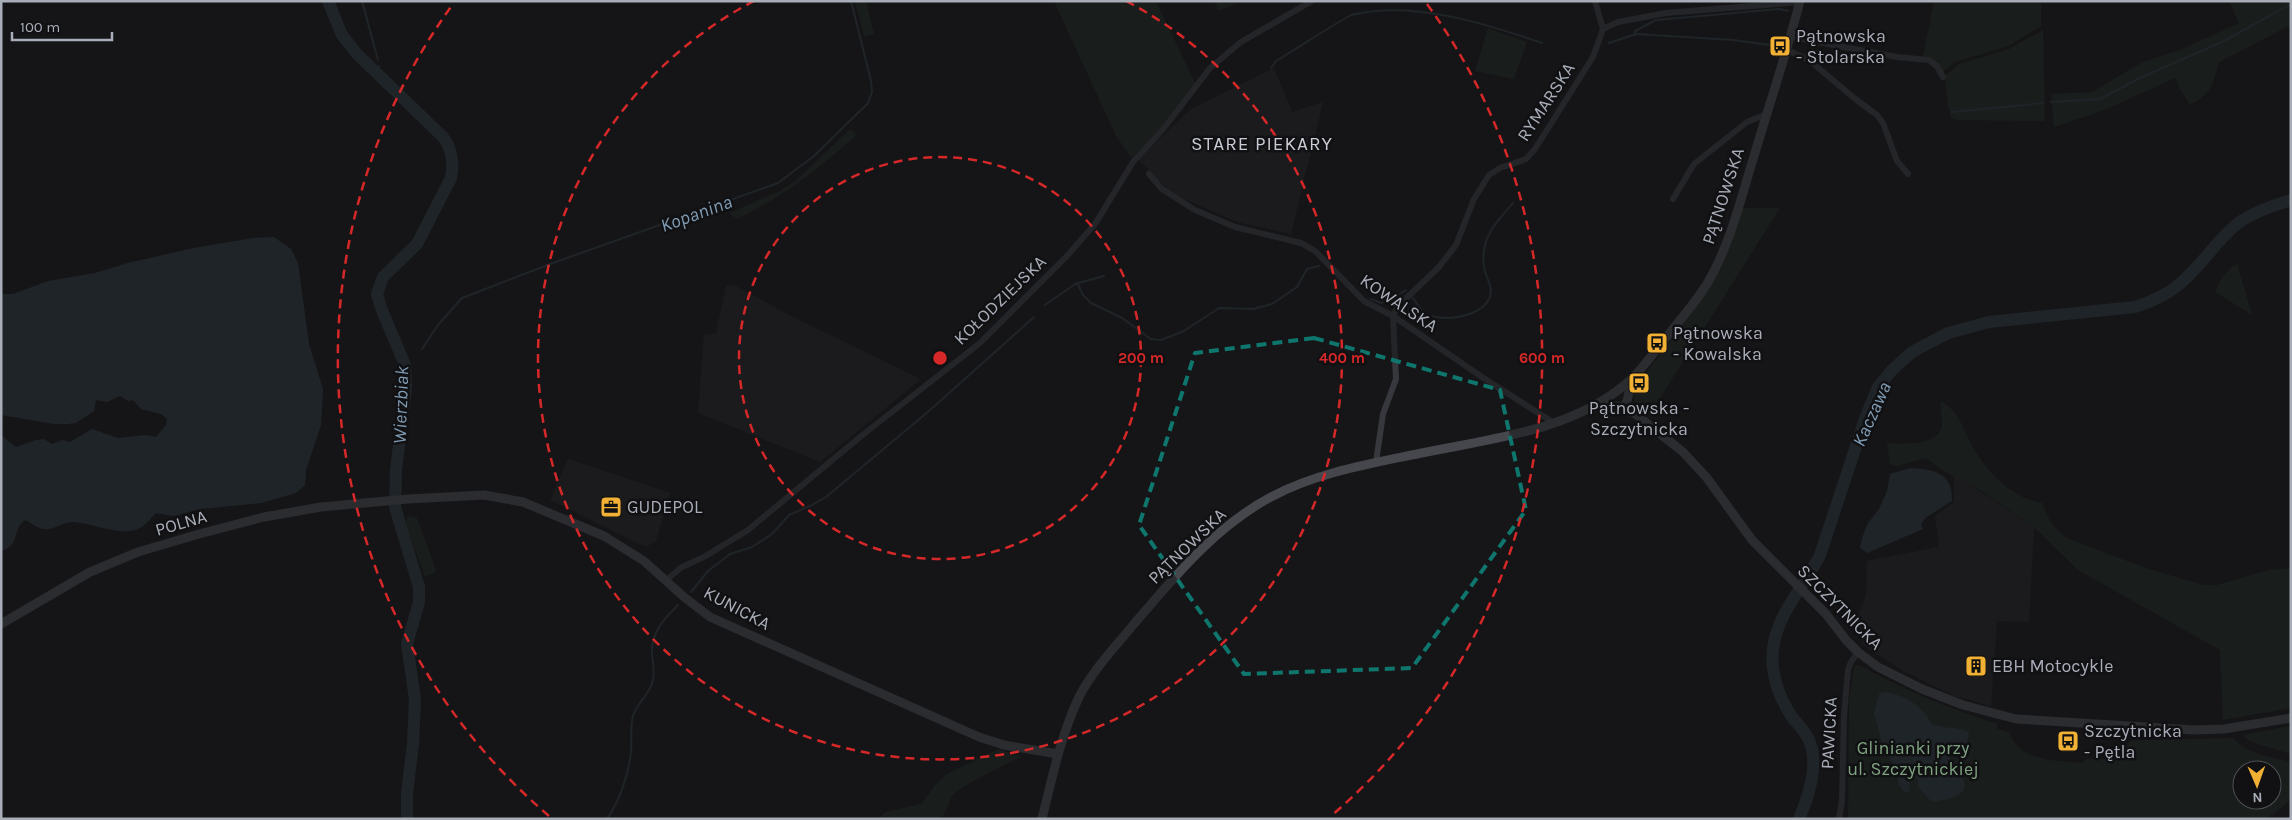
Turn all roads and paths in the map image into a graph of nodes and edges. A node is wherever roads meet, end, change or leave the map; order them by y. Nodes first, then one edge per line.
1 (1312, 1) edge
2 (1595, 1) edge
3 (1800, 2) edge
4 (1603, 28) junction
5 (1791, 37) junction
6 (1787, 50) junction
7 (1943, 76) dead end
8 (1767, 114) junction
9 (1149, 174) dead end
10 (1908, 174) dead end
11 (1673, 199) dead end
12 (1393, 316) junction
13 (1632, 379) junction
14 (1614, 392) junction
15 (1628, 398) junction
16 (1617, 407) junction
17 (1594, 408) junction
18 (1634, 413) junction
19 (1554, 423) junction
20 (1376, 462) junction
21 (408, 499) joint
22 (666, 580) junction
23 (1, 624) edge
24 (1858, 652) junction
25 (2291, 718) edge
26 (1058, 754) junction
27 (1042, 819) edge
28 (1839, 819) edge

1 - 22 street, KOŁODZIEJSKA
2 - 4 street
3 - 4 street
3 - 5 street, PĄTNOWSKA
4 - 12 street, RYMARSKA
5 - 6 street, PĄTNOWSKA
5 - 7 street
6 - 8 street, PĄTNOWSKA
6 - 10 street
8 - 11 street
8 - 13 street, PĄTNOWSKA
9 - 12 street, KOWALSKA
12 - 19 street, KOWALSKA
12 - 20 street
13 - 14 street, PĄTNOWSKA
13 - 15 street, PĄTNOWSKA
14 - 15 street
14 - 16 street
14 - 17 street, PĄTNOWSKA
15 - 16 street
15 - 18 street, SZCZYTNICKA
16 - 17 street, PĄTNOWSKA
16 - 18 street, SZCZYTNICKA
17 - 19 street, PĄTNOWSKA
18 - 24 street, SZCZYTNICKA
19 - 20 street, PĄTNOWSKA
20 - 26 street, PĄTNOWSKA
21 - 22 street, KUNICKA
21 - 23 street, POLNA
22 - 26 street, KUNICKA
24 - 25 street, SZCZYTNICKA
24 - 28 street, PAWICKA
26 - 27 street, PĄTNOWSKA

